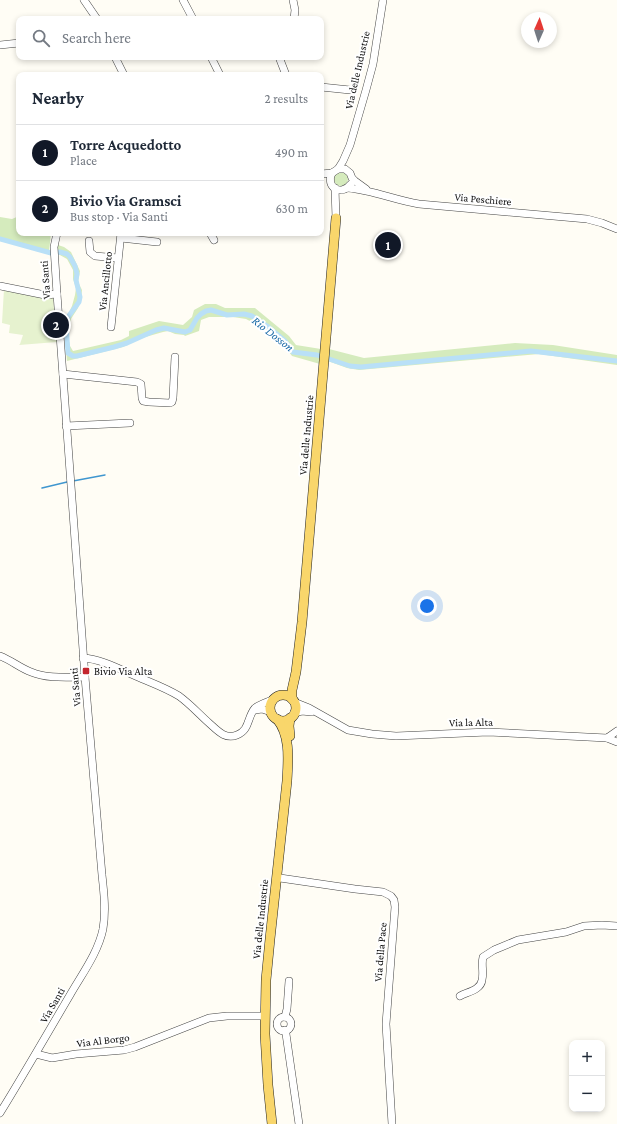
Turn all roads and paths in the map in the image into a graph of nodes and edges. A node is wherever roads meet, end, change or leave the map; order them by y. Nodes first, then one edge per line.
1 (84, 0) edge
2 (183, 0) edge
3 (293, 0) edge
4 (383, 0) edge
5 (94, 16) edge
6 (191, 16) edge
7 (294, 16) edge
8 (16, 43) edge
9 (0, 45) edge
10 (117, 60) edge
11 (215, 60) edge
12 (280, 60) edge
13 (123, 72) edge
14 (219, 72) edge
15 (285, 72) edge
16 (324, 88) edge
17 (350, 90) dead end
18 (350, 145) junction
19 (335, 171) junction
20 (324, 173) edge
21 (351, 176) junction
22 (324, 181) edge
23 (333, 186) junction
24 (346, 189) junction
25 (372, 192) junction
26 (336, 218) junction
27 (617, 228) edge
28 (56, 236) edge
29 (121, 236) edge
30 (126, 236) edge
31 (89, 242) dead end
32 (157, 242) dead end
33 (118, 258) junction
34 (0, 286) edge
35 (57, 294) junction
36 (111, 327) dead end
37 (175, 357) dead end
38 (63, 374) junction
39 (130, 424) dead end
40 (66, 426) junction
41 (299, 654) junction
42 (0, 656) edge
43 (84, 658) junction
44 (85, 677) junction
45 (277, 697) junction
46 (293, 701) junction
47 (253, 711) junction
48 (271, 712) junction
49 (292, 716) junction
50 (278, 719) junction
51 (328, 719) junction
52 (617, 731) edge
53 (607, 738) junction
54 (617, 742) edge
55 (280, 878) junction
56 (617, 926) edge
57 (289, 980) dead end
58 (460, 996) dead end
59 (265, 1016) junction
60 (285, 1017) junction
61 (285, 1030) junction
62 (36, 1054) junction
63 (0, 1113) edge
64 (272, 1124) edge
65 (276, 1124) edge
66 (299, 1124) edge
67 (392, 1124) edge

1 - 5 street
2 - 6 street
3 - 7 street
4 - 18 street, Via delle Industrie
8 - 9 street
10 - 13 street
11 - 14 street
12 - 15 street
16 - 17 street
18 - 19 street, Via delle Industrie
18 - 21 street, Via delle Industrie
19 - 20 street
19 - 21 street
19 - 23 street
21 - 24 street
21 - 25 street
22 - 23 street
23 - 24 street
23 - 26 street, Via delle Industrie
24 - 25 street, Via Peschiere
24 - 26 street, Via delle Industrie
25 - 27 street, Via Peschiere
26 - 41 main road, Via delle Industrie
28 - 35 street, Via Santi
29 - 33 street, Via Ancillotto
30 - 32 street, Via Ancillotto
31 - 33 street
33 - 36 street, Via Ancillotto
34 - 35 street
35 - 38 street, Via Santi
37 - 38 street
38 - 40 street, Via Santi
39 - 40 street
40 - 43 street, Via Santi
41 - 45 main road, Via delle Industrie
41 - 46 main road, Via delle Industrie
42 - 44 street
43 - 44 street, Via Santi
43 - 47 street
44 - 62 street, Via Santi
45 - 46 main road
45 - 47 street
45 - 48 main road
46 - 49 main road
46 - 51 street
47 - 48 street
48 - 50 main road
49 - 50 main road
49 - 51 street
49 - 55 main road, Via delle Industrie
50 - 59 main road, Via delle Industrie
51 - 53 street, Via la Alta
52 - 53 street
53 - 54 street, Via la Alta
55 - 65 main road, Via delle Industrie
55 - 67 street, Via della Pace
56 - 58 street
57 - 60 street
59 - 62 street, Via Al Borgo
59 - 64 main road, Via delle Industrie
60 - 61 street
60 - 61 street
61 - 66 street
62 - 63 street, Via Santi

